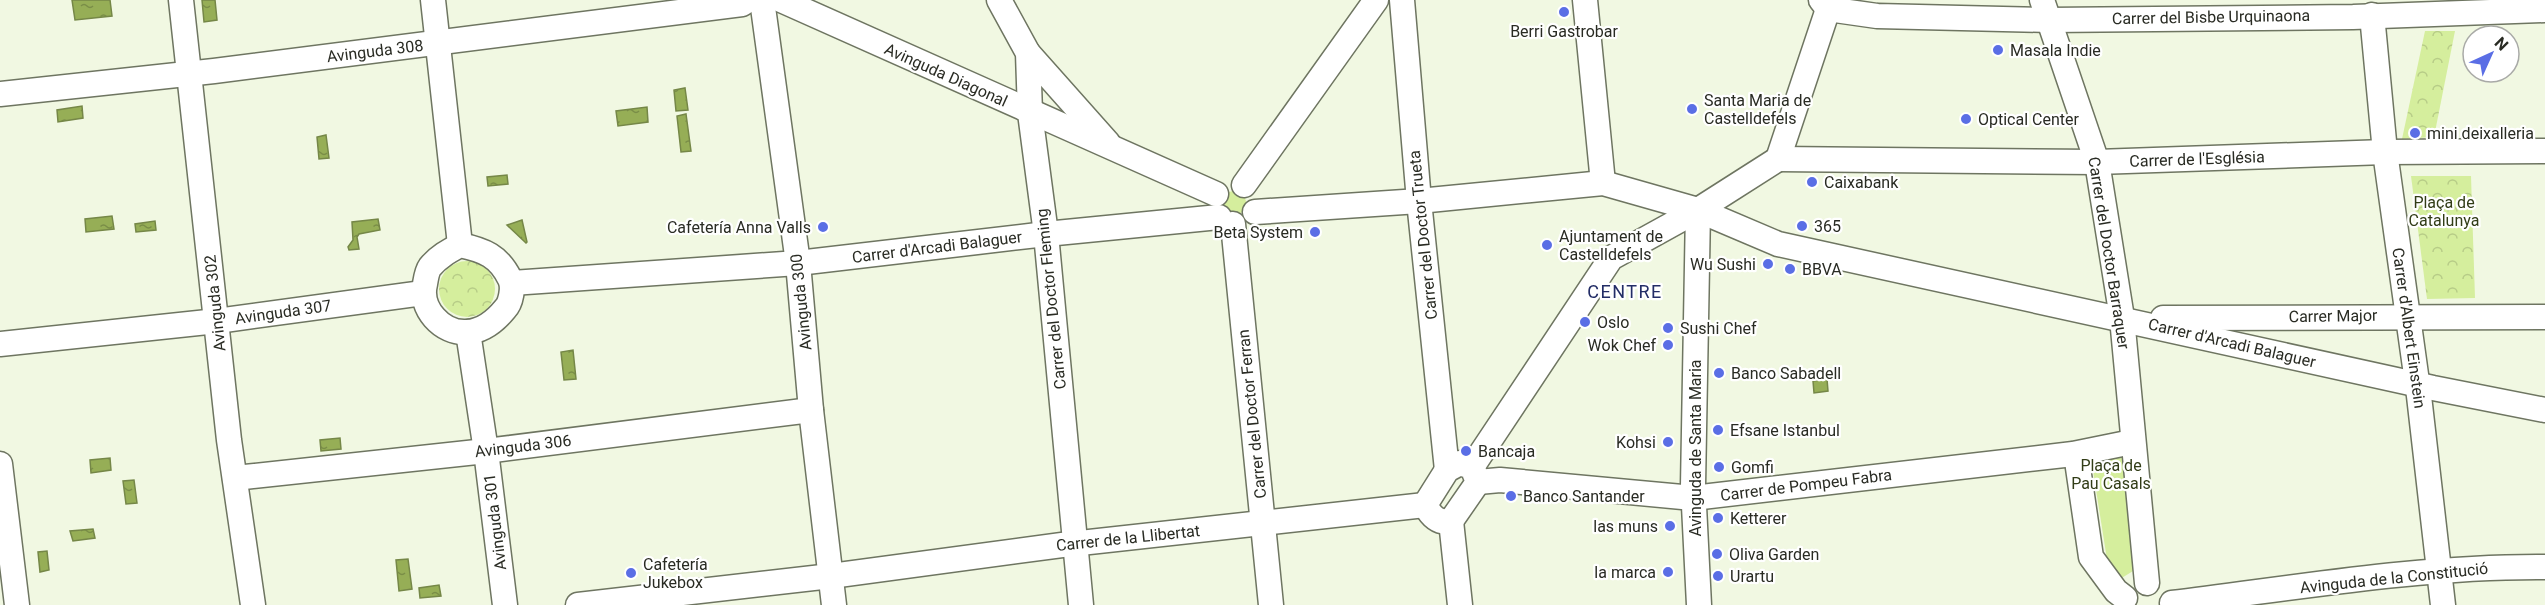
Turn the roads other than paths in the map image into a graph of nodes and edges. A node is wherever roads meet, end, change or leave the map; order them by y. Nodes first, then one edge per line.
1 (181, 0) edge
2 (433, 0) edge
3 (748, 0) edge
4 (762, 0) edge
5 (781, 0) edge
6 (999, 0) edge
7 (1376, 0) edge
8 (1402, 0) edge
9 (1585, 0) edge
10 (1856, 0) edge
11 (1825, 5) edge
12 (2046, 10) edge
13 (2545, 10) edge
14 (2372, 15) junction
15 (1877, 16) junction
16 (439, 43) junction
17 (1028, 53) junction
18 (190, 73) junction
19 (0, 94) edge
20 (1030, 113) junction
21 (1113, 149) junction
22 (2545, 151) edge
23 (2385, 153) junction
24 (1778, 159) junction
25 (2097, 162) junction
26 (1603, 183) junction
27 (1244, 184) junction
28 (1419, 201) junction
29 (1698, 210) junction
30 (1223, 212) junction
31 (1255, 212) junction
32 (1046, 234) junction
33 (460, 245) junction
34 (798, 263) junction
35 (512, 283) junction
36 (423, 293) junction
37 (2408, 316) junction
38 (2545, 317) edge
39 (2122, 318) junction
40 (217, 321) junction
41 (468, 332) junction
42 (0, 344) edge
43 (2417, 384) junction
44 (811, 410) junction
45 (2545, 410) edge
46 (2132, 442) junction
47 (486, 451) junction
48 (2076, 454) junction
49 (0, 464) edge
50 (1447, 470) junction
51 (1475, 474) junction
52 (235, 478) junction
53 (1693, 498) junction
54 (1425, 505) junction
55 (1451, 521) junction
56 (1264, 524) junction
57 (1075, 544) junction
58 (2545, 567) edge
59 (2439, 571) junction
60 (831, 576) junction
61 (2147, 583) junction
62 (2125, 602) edge
63 (2172, 604) edge
64 (17, 605) edge
65 (253, 605) edge
66 (505, 605) edge
67 (578, 605) edge
68 (834, 605) edge
69 (1082, 605) edge
70 (1271, 605) edge
71 (1460, 605) edge
72 (1699, 605) edge
73 (2444, 605) edge

1 - 18 street, Avinguda 302
2 - 16 street
3 - 16 street, Avinguda 308
4 - 34 street, Avinguda 300
5 - 20 street, Avinguda Diagonal
6 - 17 street, Carrer del Doctor Fleming
7 - 27 street
8 - 28 street, Carrer del Doctor Trueta
9 - 26 street
10 - 15 street
11 - 15 street, Carrer del Bisbe Urquinaona
11 - 24 street
12 - 14 street, Carrer del Bisbe Urquinaona
12 - 15 street, Carrer del Bisbe Urquinaona
12 - 25 street, Carrer del Doctor Barraquer
13 - 14 street, Carrer del Bisbe Urquinaona
14 - 23 street, Carrer d'Albert Einstein
16 - 18 street, Avinguda 308
16 - 33 street
17 - 20 street, Carrer del Doctor Fleming
17 - 21 street, Avinguda Diagonal
18 - 19 street, Avinguda 308
18 - 40 street, Avinguda 302
20 - 21 street, Avinguda Diagonal
20 - 32 street, Carrer del Doctor Fleming
21 - 30 street, Avinguda Diagonal
22 - 23 street, Carrer de l'Església
23 - 25 street, Carrer de l'Església
23 - 37 street, Carrer d'Albert Einstein
24 - 25 street, Carrer de l'Església
24 - 29 street
25 - 39 street, Carrer del Doctor Barraquer
26 - 28 street
26 - 29 street, Carrer d'Arcadi Balaguer
27 - 30 street
27 - 31 street
28 - 31 street
28 - 50 street, Carrer del Doctor Trueta
29 - 39 street, Carrer d'Arcadi Balaguer
29 - 51 street
29 - 53 street, Avinguda de Santa Maria
30 - 31 street
30 - 32 street, Carrer d'Arcadi Balaguer
30 - 56 street, Carrer del Doctor Ferran
32 - 34 street, Carrer d'Arcadi Balaguer
32 - 57 street, Carrer del Doctor Fleming
33 - 35 street
33 - 36 street
34 - 35 street
34 - 44 street, Avinguda 300
35 - 41 street
36 - 40 street, Avinguda 307
36 - 41 street
37 - 38 street, Carrer Major
37 - 39 street, Carrer Major
37 - 43 street, Carrer d'Albert Einstein
39 - 43 street, Carrer d'Arcadi Balaguer
39 - 46 street, Carrer del Doctor Barraquer
40 - 42 street, Avinguda 307
40 - 52 street, Avinguda 302
41 - 47 street, Avinguda 301
43 - 45 street, Carrer d'Arcadi Balaguer
43 - 59 street, Carrer d'Albert Einstein
44 - 47 street, Avinguda 306
44 - 60 street, Avinguda 300
46 - 48 street, Carrer de Pompeu Fabra
46 - 61 street
47 - 52 street, Avinguda 306
47 - 66 street, Avinguda 301
48 - 53 street, Carrer de Pompeu Fabra
48 - 62 street
49 - 64 street
50 - 51 street, Carrer de Pompeu Fabra
50 - 54 street
51 - 53 street, Carrer de Pompeu Fabra
51 - 55 street
52 - 65 street, Avinguda 302
53 - 72 street, Avinguda de Santa Maria
54 - 55 street
54 - 56 street, Carrer de la Llibertat
55 - 71 street
56 - 57 street, Carrer de la Llibertat
56 - 70 street, Carrer del Doctor Ferran
57 - 60 street, Carrer de la Llibertat
57 - 69 street, Carrer del Doctor Fleming
58 - 59 street, Avinguda de la Constitució
59 - 63 street, Avinguda de la Constitució
59 - 73 street, Carrer d'Albert Einstein
60 - 67 street, Carrer de la Llibertat
60 - 68 street, Avinguda 300
61 - 62 street
61 - 63 street

